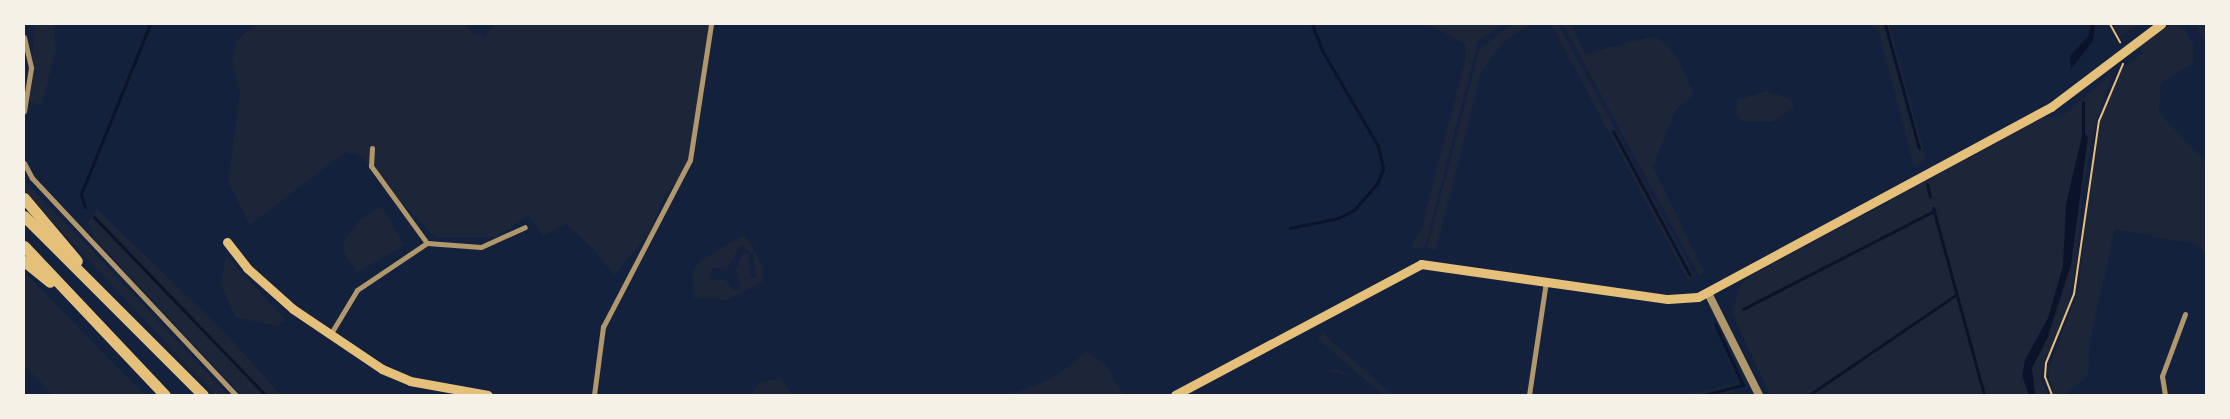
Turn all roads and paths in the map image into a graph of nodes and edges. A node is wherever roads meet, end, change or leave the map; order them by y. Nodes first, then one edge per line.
1 (711, 24) edge
2 (2110, 24) edge
3 (2161, 24) edge
4 (24, 37) edge
5 (2120, 42) dead end
6 (2125, 61) dead end
7 (24, 111) edge
8 (372, 148) dead end
9 (24, 162) edge
10 (24, 198) edge
11 (24, 216) edge
12 (525, 227) dead end
13 (227, 242) dead end
14 (427, 243) junction
15 (24, 246) edge
16 (24, 261) edge
17 (1547, 278) junction
18 (91, 281) junction
19 (1708, 293) junction
20 (72, 299) junction
21 (2185, 314) dead end
22 (330, 335) junction
23 (165, 395) edge
24 (204, 395) edge
25 (236, 395) edge
26 (488, 395) edge
27 (594, 395) edge
28 (1175, 395) edge
29 (1529, 395) edge
30 (1759, 395) edge
31 (2052, 395) edge
32 (2165, 395) edge

1 - 27 street
2 - 5 path
3 - 19 main road
4 - 7 street
6 - 31 path
8 - 14 street
9 - 25 street
10 - 18 highway
11 - 18 highway
12 - 14 street
13 - 22 main road
14 - 22 street
15 - 20 highway
16 - 20 highway
17 - 19 main road
17 - 28 main road
17 - 29 street
18 - 24 highway
19 - 30 street
20 - 23 highway
21 - 32 street
22 - 26 main road

